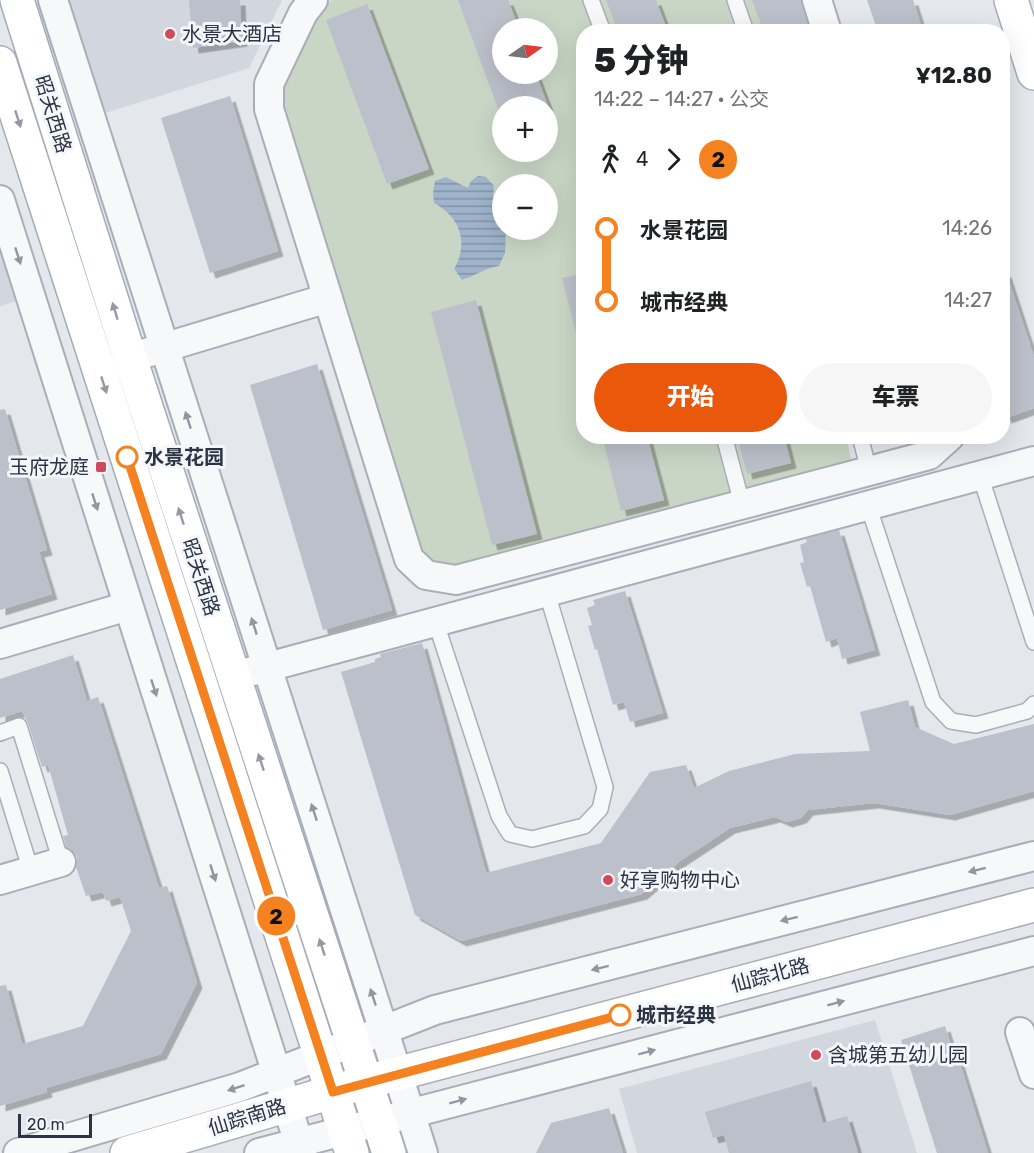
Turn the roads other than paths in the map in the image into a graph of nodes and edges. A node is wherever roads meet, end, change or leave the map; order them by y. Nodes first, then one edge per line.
1 (17, 0) edge
2 (53, 0) edge
3 (313, 0) edge
4 (591, 0) edge
5 (735, 0) edge
6 (817, 0) edge
7 (1011, 0) edge
8 (600, 24) edge
9 (743, 24) edge
10 (824, 24) edge
11 (0, 63) edge
12 (1034, 73) edge
13 (0, 200) edge
14 (328, 298) junction
15 (165, 348) junction
16 (130, 358) junction
17 (726, 444) edge
18 (862, 444) edge
19 (941, 444) edge
20 (1034, 461) edge
21 (869, 471) junction
22 (980, 475) junction
23 (742, 504) junction
24 (868, 505) junction
25 (547, 593) junction
26 (128, 606) junction
27 (436, 623) junction
28 (1034, 642) edge
29 (0, 644) edge
30 (267, 667) junction
31 (233, 676) junction
32 (1034, 705) edge
33 (0, 732) edge
34 (0, 771) edge
35 (1034, 856) edge
36 (61, 862) joint
37 (31, 871) junction
38 (0, 880) edge
39 (1034, 905) edge
40 (1034, 951) edge
41 (384, 1030) junction
42 (1020, 1032) dead end
43 (353, 1043) junction
44 (321, 1055) junction
45 (276, 1073) junction
46 (398, 1074) junction
47 (1034, 1074) edge
48 (366, 1082) junction
49 (333, 1092) junction
50 (287, 1105) junction
51 (411, 1114) junction
52 (379, 1122) junction
53 (349, 1142) edge
54 (300, 1148) edge
55 (18, 1153) edge
56 (127, 1153) edge
57 (259, 1153) edge
58 (389, 1153) edge
59 (423, 1153) edge

16 -> 1 main road, 昭关西路
2 - 15 street
3 - 14 street
4 - 8 lane
5 - 9 lane
6 - 10 street
7 - 12 main road
11 -> 44 main road, 昭关西路
13 -> 26 street
14 - 15 street
14 - 23 street
15 - 16 street
30 -> 15 street
31 -> 16 main road, 昭关西路
17 - 23 lane
18 - 21 lane
19 - 21 street
20 - 22 street
21 - 23 street
22 - 24 street
22 - 28 lane
24 - 25 street
24 - 32 lane
25 - 27 street
25 - 27 lane
26 - 29 street
26 -> 45 street
27 - 30 street
30 - 31 street
41 -> 30 street
43 -> 31 main road, 昭关西路
33 - 36 lane
34 - 37 lane
35 -> 41 street
36 - 37 street
37 - 38 street
39 - 46 main road, 仙踪北路
51 -> 40 street
41 - 43 street
41 - 46 street
42 - 47 street
43 - 44 street
43 - 48 main road, 昭关西路
44 - 45 street
44 - 49 main road, 昭关西路
45 - 50 street
45 -> 55 street
46 - 48 main road, 仙踪北路
46 - 51 street
48 - 49 main road, 仙踪北路
48 - 52 main road, 昭关西路
49 - 50 main road, 仙踪南路
49 - 53 main road, 昭关西路
50 - 54 street
50 - 56 main road, 仙踪南路
51 - 52 street
51 - 59 street
52 - 53 street
52 - 58 main road, 昭关西路
53 - 54 street
54 - 57 street

